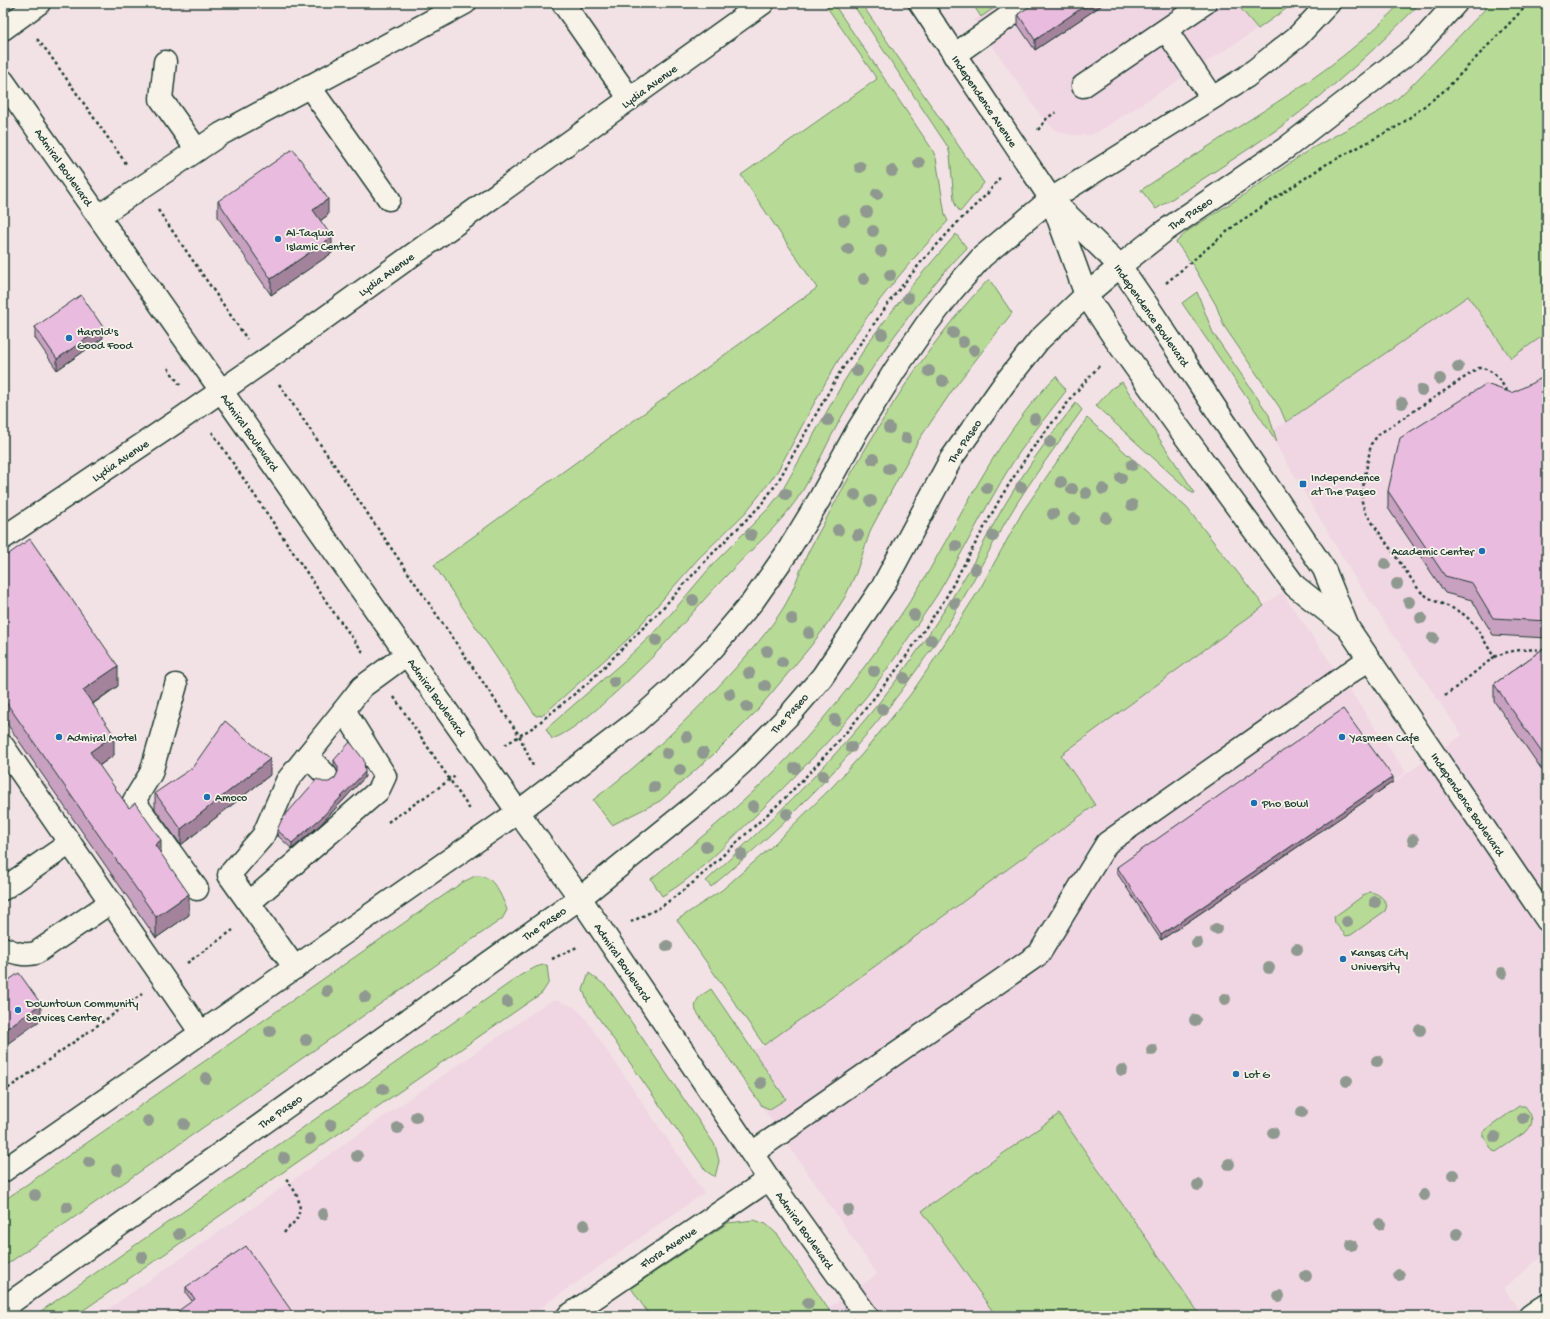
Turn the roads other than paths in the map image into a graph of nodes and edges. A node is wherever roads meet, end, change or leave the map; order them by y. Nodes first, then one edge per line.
1 (39, 3) edge
2 (465, 3) edge
3 (562, 3) edge
4 (763, 3) edge
5 (920, 3) edge
6 (1028, 3) edge
7 (1205, 3) edge
8 (1329, 3) edge
9 (1456, 3) edge
10 (11, 23) edge
11 (1166, 30) junction
12 (954, 55) junction
13 (165, 62) dead end
14 (3, 81) edge
15 (309, 86) junction
16 (1083, 86) dead end
17 (1212, 98) junction
18 (630, 99) junction
19 (197, 150) junction
20 (389, 199) dead end
21 (1051, 199) junction
22 (99, 216) junction
23 (1120, 266) junction
24 (1086, 295) junction
25 (222, 391) junction
26 (3, 538) edge
27 (1348, 628) junction
28 (407, 654) junction
29 (1369, 659) junction
30 (176, 685) dead end
31 (344, 710) junction
32 (3, 746) edge
33 (307, 756) junction
34 (326, 775) dead end
35 (518, 812) junction
36 (70, 843) junction
37 (3, 889) edge
38 (197, 889) dead end
39 (580, 898) junction
40 (111, 902) junction
41 (253, 909) junction
42 (1547, 920) edge
43 (3, 948) edge
44 (295, 968) junction
45 (202, 1033) junction
46 (752, 1153) junction
47 (3, 1171) edge
48 (769, 1179) junction
49 (1547, 1304) edge
50 (3, 1308) edge
51 (568, 1316) edge
52 (867, 1316) edge
53 (1530, 1316) edge

1 - 10 main road
2 - 15 main road
3 - 18 main road
4 - 18 main road, Lydia Avenue
5 - 12 main road, Independence Avenue
6 - 12 main road
7 - 11 main road
8 - 17 main road
9 - 23 main road, The Paseo
11 - 16 main road
11 - 17 main road
12 - 21 main road, Independence Avenue
13 - 19 main road
14 - 22 main road, Admiral Boulevard
15 - 19 main road
15 - 20 main road
17 - 21 main road
18 - 25 main road, Lydia Avenue
19 - 22 main road
21 - 23 main road, Independence Boulevard
21 - 24 main road, Independence Boulevard
21 - 35 main road
22 - 25 main road, Admiral Boulevard
23 - 24 main road, The Paseo
23 - 27 main road, Independence Boulevard
24 - 27 main road, Independence Boulevard
24 - 39 main road, The Paseo
25 - 26 main road, Lydia Avenue
25 - 28 main road, Admiral Boulevard
27 - 29 main road, Independence Boulevard
28 - 31 main road
28 - 35 main road, Admiral Boulevard
29 - 42 main road, Independence Boulevard
29 - 46 main road
30 - 38 main road
31 - 33 main road
31 - 41 main road
32 - 36 main road
33 - 34 main road
33 - 41 main road
35 - 39 main road, Admiral Boulevard
35 - 44 main road
36 - 37 main road
36 - 40 main road
39 - 46 main road, Admiral Boulevard
39 - 50 main road, The Paseo
40 - 43 main road
40 - 45 main road
41 - 44 main road
44 - 45 main road
45 - 47 main road
46 - 48 main road, Admiral Boulevard
48 - 51 main road, Flora Avenue
48 - 52 main road, Admiral Boulevard
49 - 53 main road

